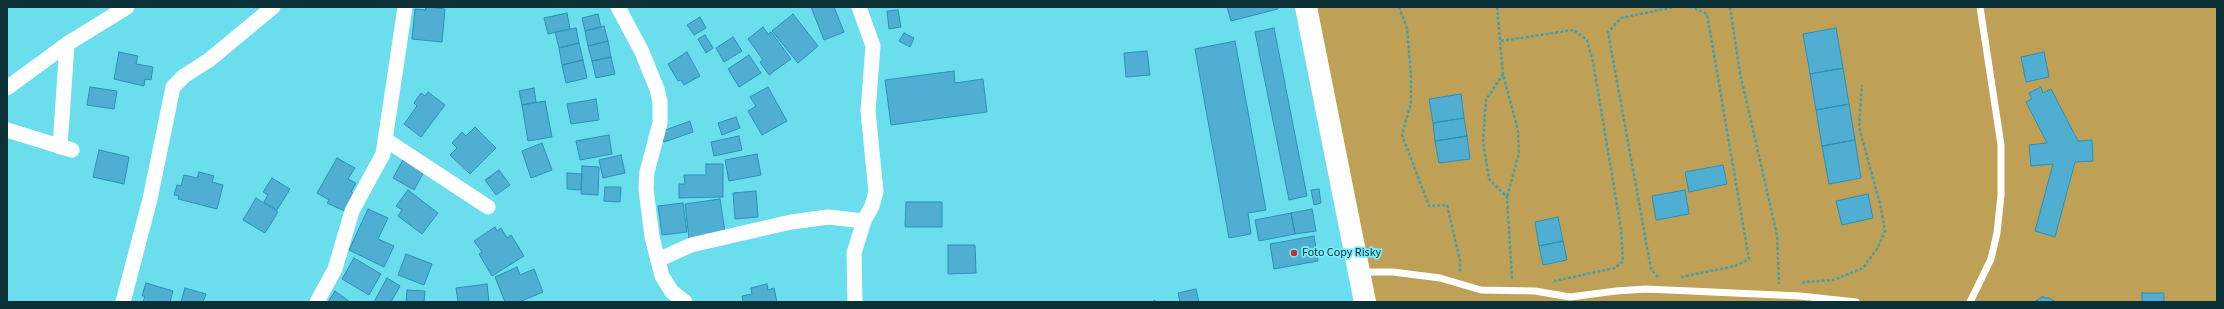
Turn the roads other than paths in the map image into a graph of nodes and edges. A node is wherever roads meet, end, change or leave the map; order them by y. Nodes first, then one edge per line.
1 (128, 7) edge
2 (273, 7) edge
3 (405, 7) edge
4 (618, 7) edge
5 (859, 7) edge
6 (1306, 7) edge
7 (1980, 7) edge
8 (67, 44) junction
9 (7, 88) edge
10 (7, 130) edge
11 (386, 140) junction
12 (488, 207) dead end
13 (864, 221) junction
14 (658, 260) junction
15 (1361, 272) junction
16 (122, 302) edge
17 (317, 302) edge
18 (685, 302) edge
19 (855, 302) edge
20 (1365, 302) edge
21 (1856, 302) edge
22 (1970, 302) edge

1 - 8 street
2 - 16 street
3 - 11 street
4 - 14 street
5 - 13 street
6 - 15 highway
7 - 22 lane
8 - 9 street
8 - 10 street
11 - 12 street
11 - 17 street
13 - 14 street
13 - 19 street
14 - 18 street
15 - 20 highway
15 - 21 lane

